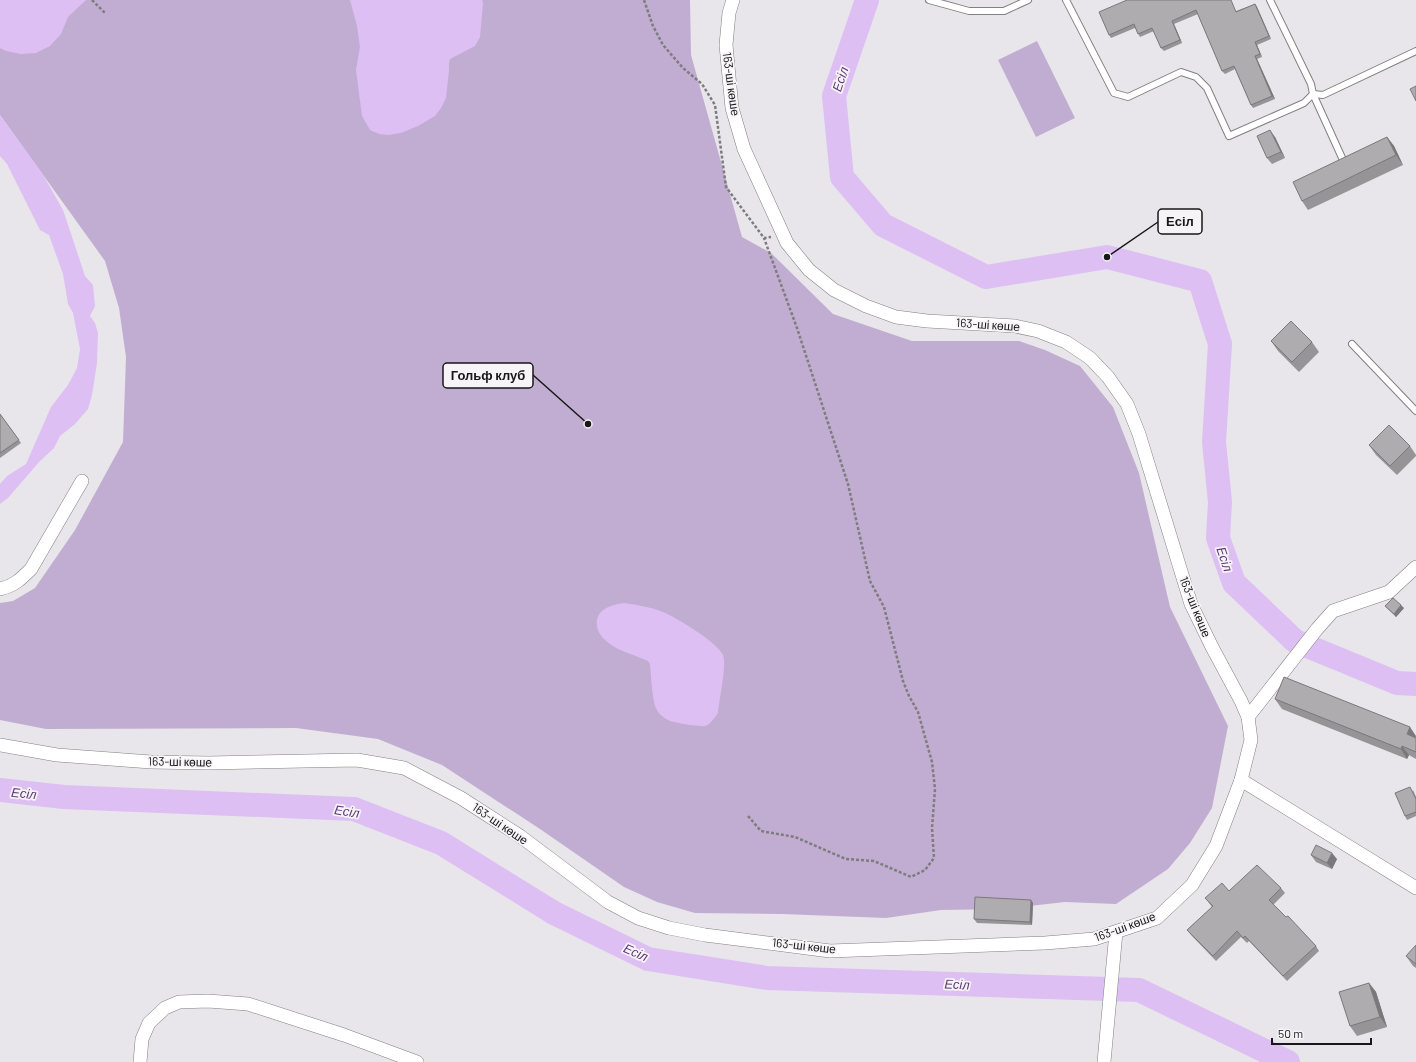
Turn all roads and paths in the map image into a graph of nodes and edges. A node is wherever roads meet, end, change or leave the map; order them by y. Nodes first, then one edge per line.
1 (92, 0) edge
2 (644, 0) edge
3 (733, 0) edge
4 (929, 0) edge
5 (1028, 0) edge
6 (1066, 0) edge
7 (1270, 0) edge
8 (105, 14) dead end
9 (1416, 51) edge
10 (1312, 94) junction
11 (1343, 160) edge
12 (764, 238) junction
13 (787, 243) junction
14 (1352, 344) dead end
15 (1416, 411) edge
16 (82, 481) dead end
17 (1416, 567) edge
18 (0, 589) edge
19 (1248, 718) junction
20 (0, 746) edge
21 (1241, 780) junction
22 (748, 816) dead end
23 (1416, 888) edge
24 (1116, 932) junction
25 (140, 1062) edge
26 (416, 1062) edge
27 (1104, 1062) edge

1 - 8 path
2 - 12 path
3 - 13 street, 163-ші көше
4 - 5 lane
6 - 10 lane
7 - 10 lane
9 - 10 lane
10 - 11 lane
12 - 13 path
12 - 22 path
13 - 19 street, 163-ші көше
14 - 15 lane
16 - 18 street
17 - 19 street
19 - 21 street, 163-ші көше
20 - 24 street, 163-ші көше
21 - 23 street
21 - 24 street, 163-ші көше
24 - 27 street
25 - 26 street

